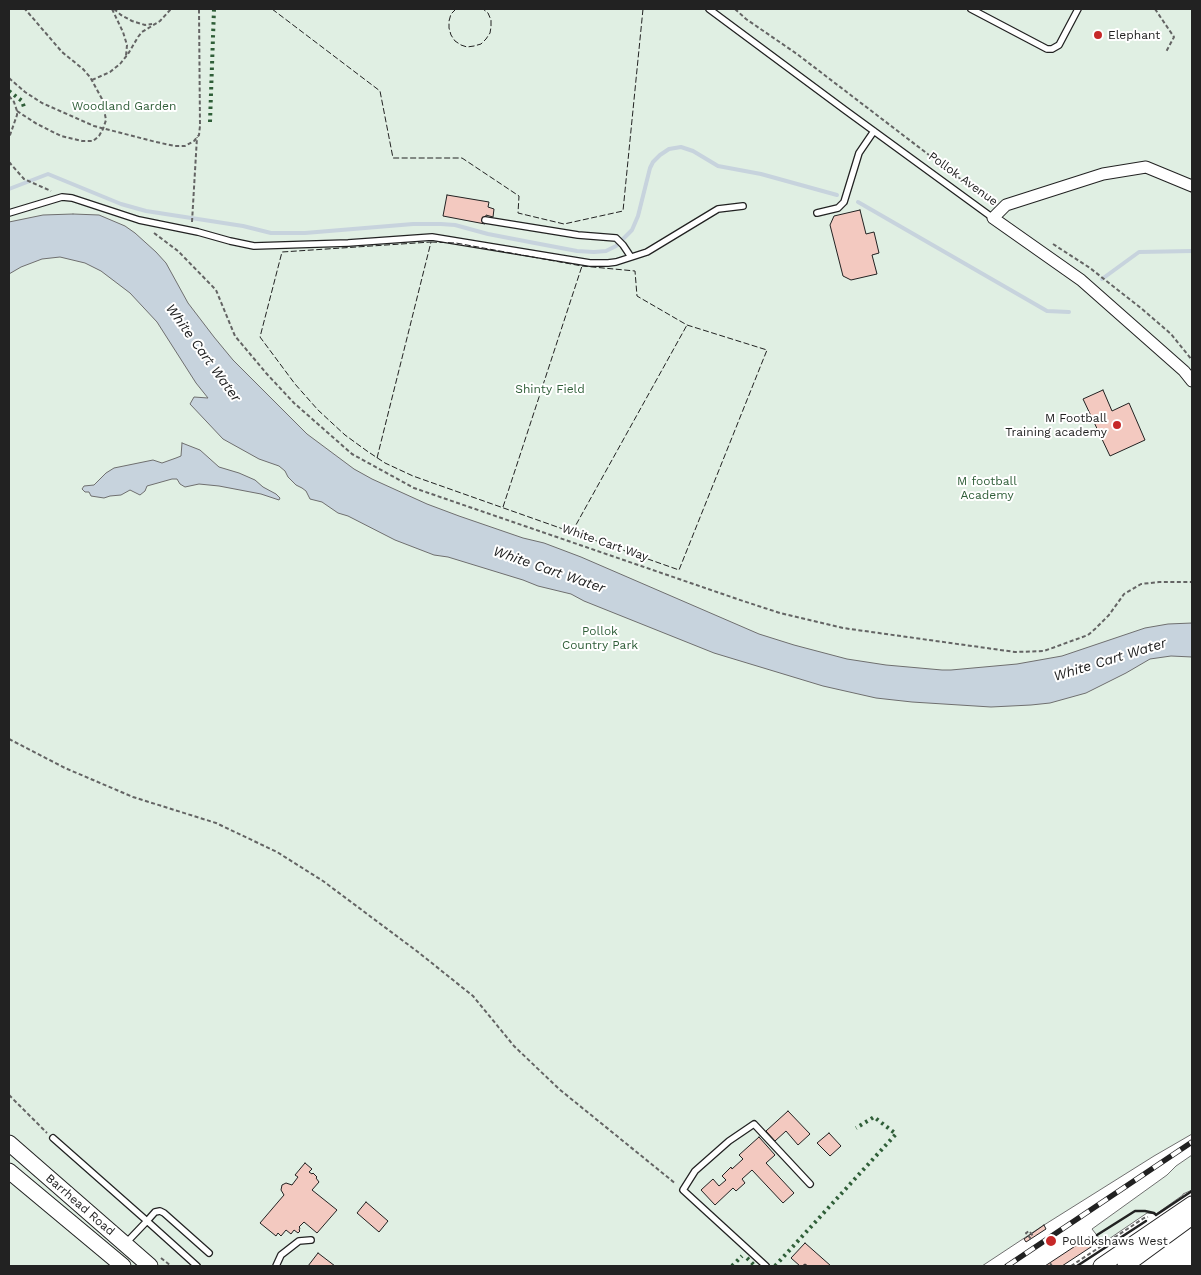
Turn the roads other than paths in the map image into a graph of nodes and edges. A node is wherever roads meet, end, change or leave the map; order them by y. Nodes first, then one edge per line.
1 (709, 9) edge
2 (971, 9) edge
3 (1078, 9) edge
4 (874, 132) junction
5 (1192, 186) edge
6 (743, 206) dead end
7 (9, 212) edge
8 (817, 213) dead end
9 (993, 218) junction
10 (486, 220) dead end
11 (631, 257) junction
12 (1192, 381) edge
13 (53, 1138) road end
14 (9, 1143) edge
15 (9, 1171) edge
16 (810, 1184) dead end
17 (1190, 1212) edge
18 (146, 1221) junction
19 (311, 1240) dead end
20 (125, 1244) junction
21 (209, 1253) dead end
22 (123, 1266) edge
23 (150, 1266) edge
24 (197, 1266) edge
25 (276, 1266) edge
26 (766, 1266) edge
27 (1101, 1266) edge
28 (1125, 1266) edge

1 - 4 lane, Pollok Avenue
2 - 3 lane
4 - 8 lane
4 - 9 lane, Pollok Avenue
5 - 9 street
6 - 11 lane
7 - 11 lane
9 - 12 street, Pollok Avenue
10 - 11 lane
13 - 18 lane
14 - 20 main road, Barrhead Road
15 - 22 main road, Barrhead Road
16 - 26 lane
17 - 27 main road
17 - 28 main road
18 - 20 lane
18 - 21 lane
18 - 24 lane
19 - 25 lane
20 - 23 main road, Barrhead Road

